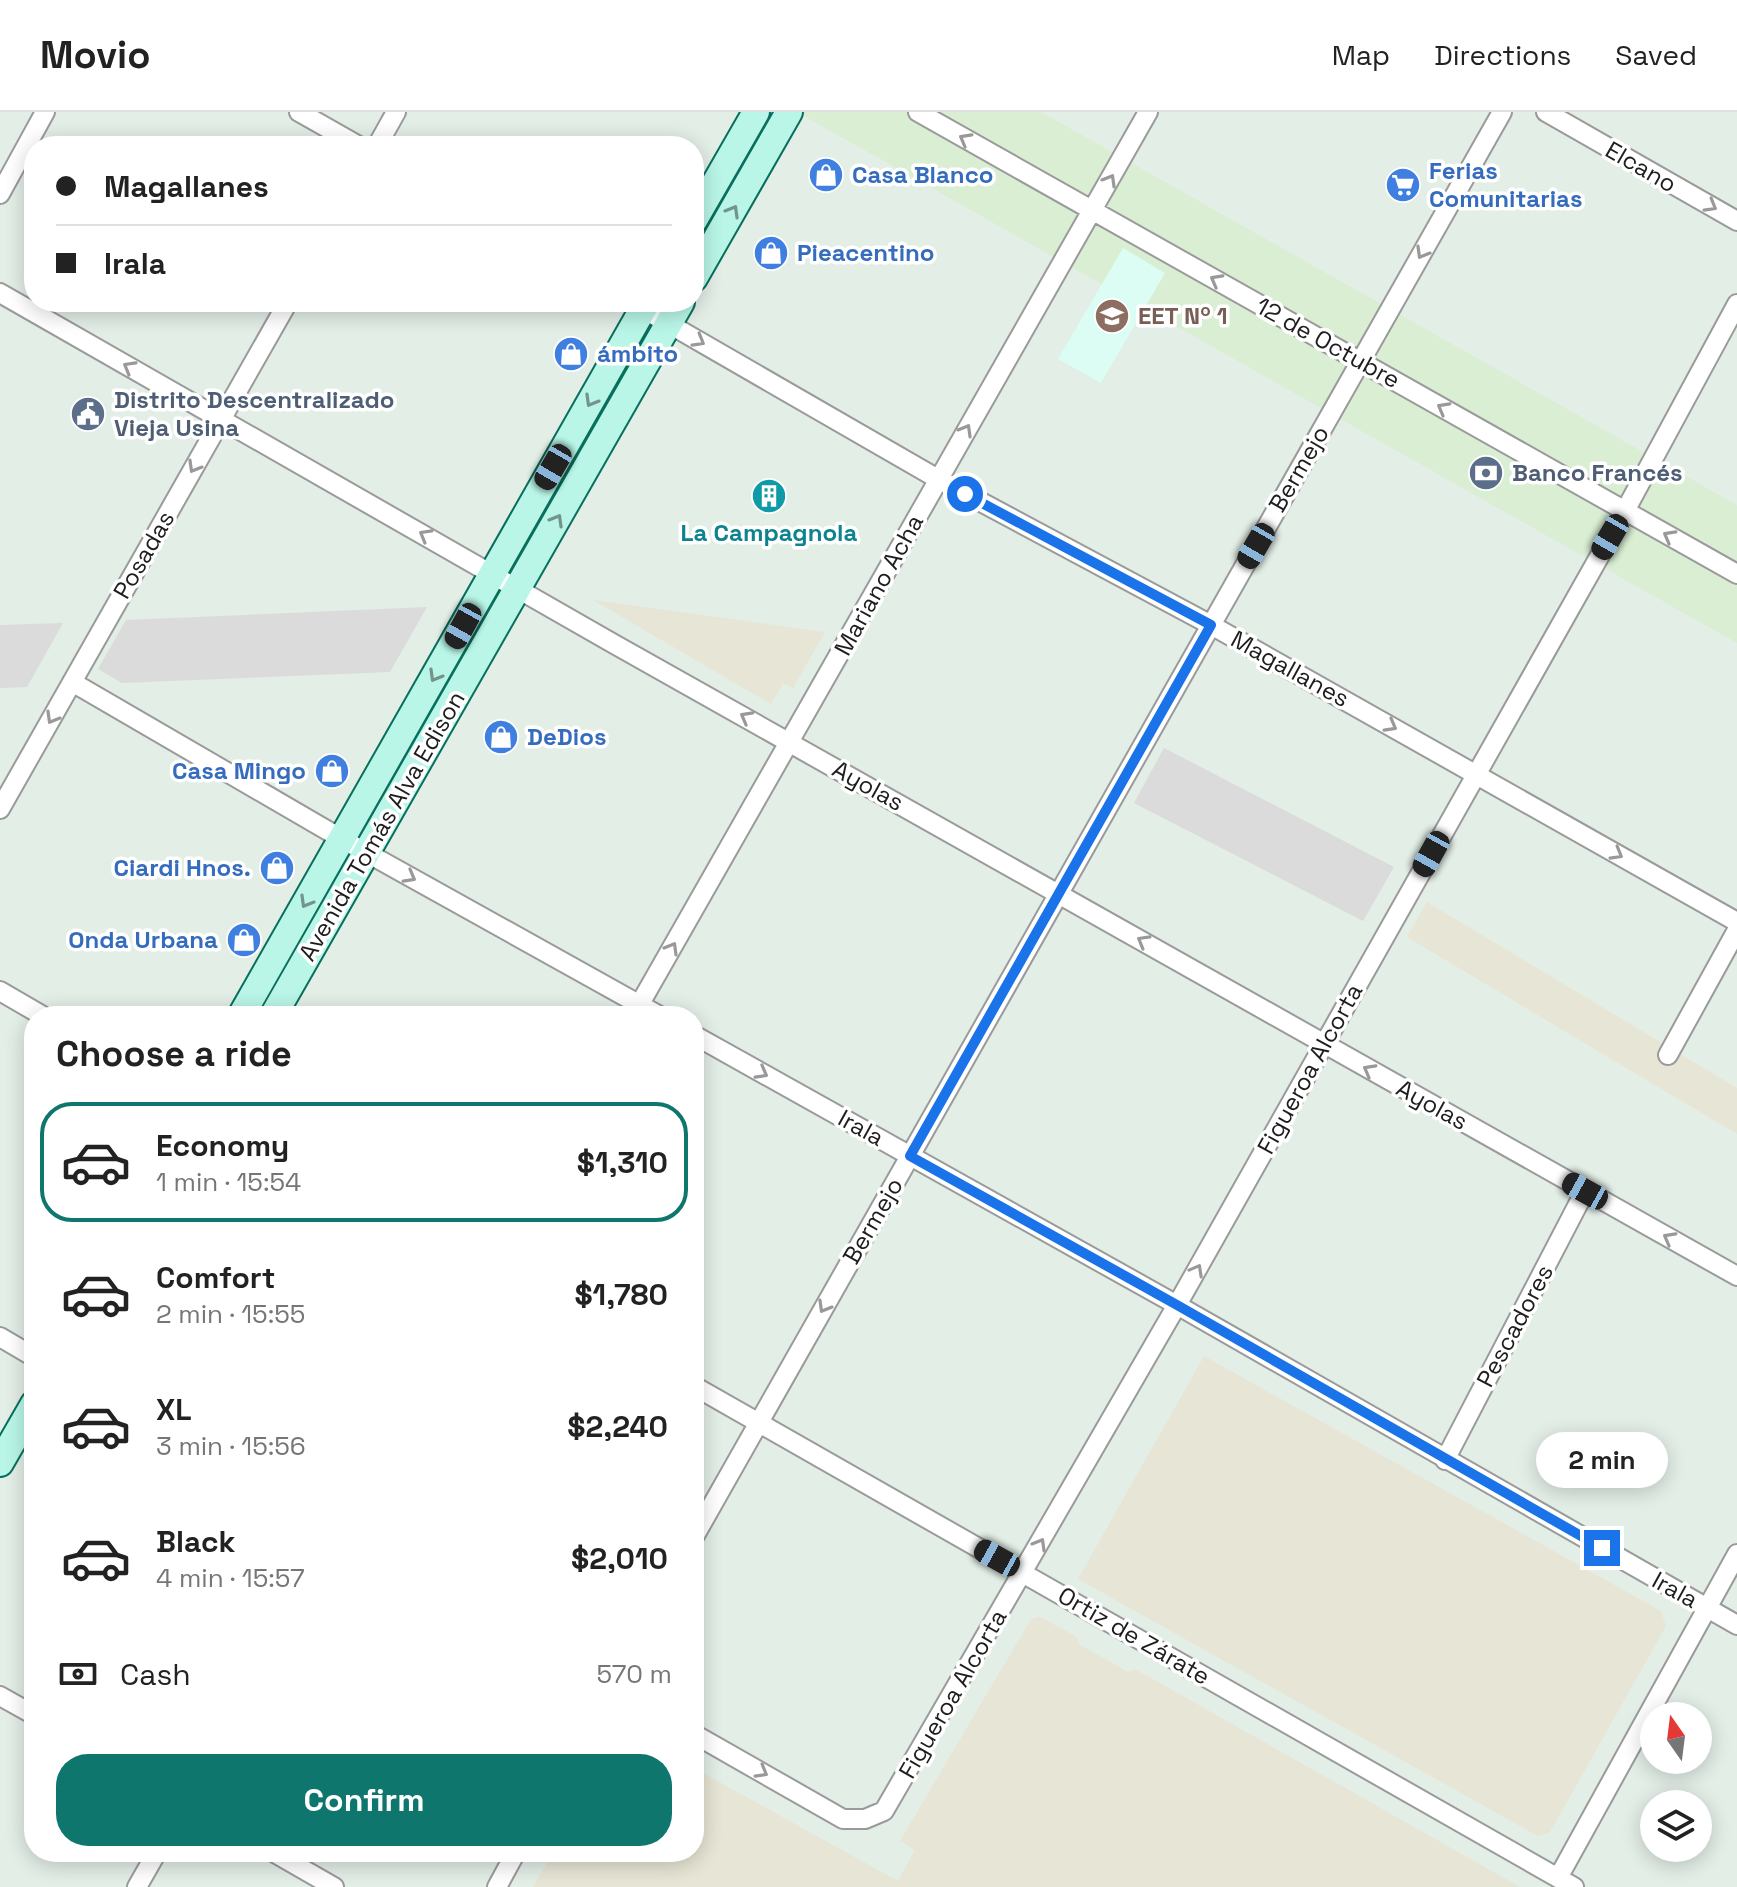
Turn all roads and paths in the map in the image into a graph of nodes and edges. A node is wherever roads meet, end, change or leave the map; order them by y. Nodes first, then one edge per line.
1 (45, 112) edge
2 (299, 112) edge
3 (396, 112) edge
4 (756, 112) edge
5 (789, 112) edge
6 (918, 112) edge
7 (1148, 112) edge
8 (1502, 112) edge
9 (1546, 112) edge
10 (32, 136) edge
11 (341, 136) edge
12 (383, 136) edge
13 (24, 150) edge
14 (0, 194) edge
15 (704, 203) edge
16 (1092, 210) junction
17 (1737, 221) edge
18 (704, 261) edge
19 (0, 293) edge
20 (1737, 304) edge
21 (24, 307) edge
22 (33, 312) edge
23 (282, 312) edge
24 (637, 312) edge
25 (674, 313) edge
26 (1360, 361) junction
27 (221, 419) junction
28 (938, 479) junction
29 (1625, 511) junction
30 (493, 573) junction
31 (1737, 574) edge
32 (518, 587) junction
33 (1211, 625) junction
34 (72, 682) junction
35 (790, 742) junction
36 (1475, 773) junction
37 (0, 809) edge
38 (342, 839) junction
39 (367, 853) junction
40 (1059, 893) junction
41 (1737, 922) edge
42 (1737, 930) edge
43 (0, 991) edge
44 (26, 1006) edge
45 (247, 1006) edge
46 (279, 1006) edge
47 (629, 1006) edge
48 (638, 1006) edge
49 (704, 1041) edge
50 (1324, 1045) junction
51 (1668, 1055) dead end
52 (910, 1156) junction
53 (1585, 1191) junction
54 (1737, 1276) edge
55 (1177, 1305) junction
56 (0, 1337) edge
57 (24, 1351) edge
58 (704, 1392) edge
59 (24, 1421) edge
60 (759, 1423) junction
61 (1445, 1460) junction
62 (0, 1463) edge
63 (704, 1519) edge
64 (1737, 1554) edge
65 (1024, 1573) junction
66 (1706, 1607) junction
67 (1737, 1625) edge
68 (0, 1696) edge
69 (24, 1709) edge
70 (704, 1740) edge
71 (151, 1862) edge
72 (290, 1862) edge
73 (511, 1862) edge
74 (1566, 1882) edge
75 (137, 1887) edge
76 (334, 1887) edge
77 (497, 1887) edge

1 - 10 street
2 - 11 street
3 - 12 street
4 - 15 main road
18 -> 5 main road
16 -> 6 street, 12 de Octubre
16 -> 7 street, Mariano Acha
8 -> 26 street, Bermejo
9 -> 17 street, Elcano
13 - 14 street
26 -> 16 street, 12 de Octubre
28 -> 16 street, Mariano Acha
21 -> 19 street, Ayolas
20 - 29 street, Figueroa Alcorta
27 -> 22 street, Ayolas
23 - 27 street, Posadas
24 -> 30 main road, Avenida Tomás Alva Edison
25 -> 28 street, Magallanes
32 -> 25 main road, Avenida Tomás Alva Edison
29 -> 26 street, 12 de Octubre
26 - 33 street, Bermejo
30 -> 27 street, Ayolas
27 -> 34 street, Posadas
28 - 33 street, Magallanes
28 - 35 street, Mariano Acha
31 -> 29 street, 12 de Octubre
29 - 36 street, Figueroa Alcorta
30 - 32 street, Ayolas
30 -> 38 main road, Avenida Tomás Alva Edison
35 -> 32 street, Ayolas
32 - 39 main road, Avenida Tomás Alva Edison
33 -> 36 street, Magallanes
33 - 40 street, Bermejo
34 -> 37 street, Posadas
34 - 38 street
35 - 40 street, Ayolas
48 -> 35 street, Mariano Acha
36 -> 41 street, Magallanes
36 - 50 street, Figueroa Alcorta
38 - 39 street
38 -> 45 main road, Avenida Tomás Alva Edison
39 - 46 main road, Avenida Tomás Alva Edison
39 -> 47 street
50 -> 40 street, Ayolas
40 - 52 street, Bermejo
42 - 51 street
43 - 44 street
49 -> 52 street, Irala
53 -> 50 street, Ayolas
55 -> 50 street, Figueroa Alcorta
52 - 55 street, Irala
52 -> 60 street, Bermejo
54 -> 53 street, Ayolas
53 - 61 street, Pescadores
55 - 61 street, Irala
65 -> 55 street, Figueroa Alcorta
56 - 57 street
58 - 60 street, Ortiz de Zárate
59 - 62 main road
60 - 63 street, Bermejo
60 - 65 street, Ortiz de Zárate
61 - 66 street, Irala
64 - 66 street
70 -> 65 street, Figueroa Alcorta
65 - 74 street, Ortiz de Zárate
66 - 67 street, Irala
66 - 74 street
68 - 69 street
71 - 75 street
72 - 76 street
73 - 77 street

